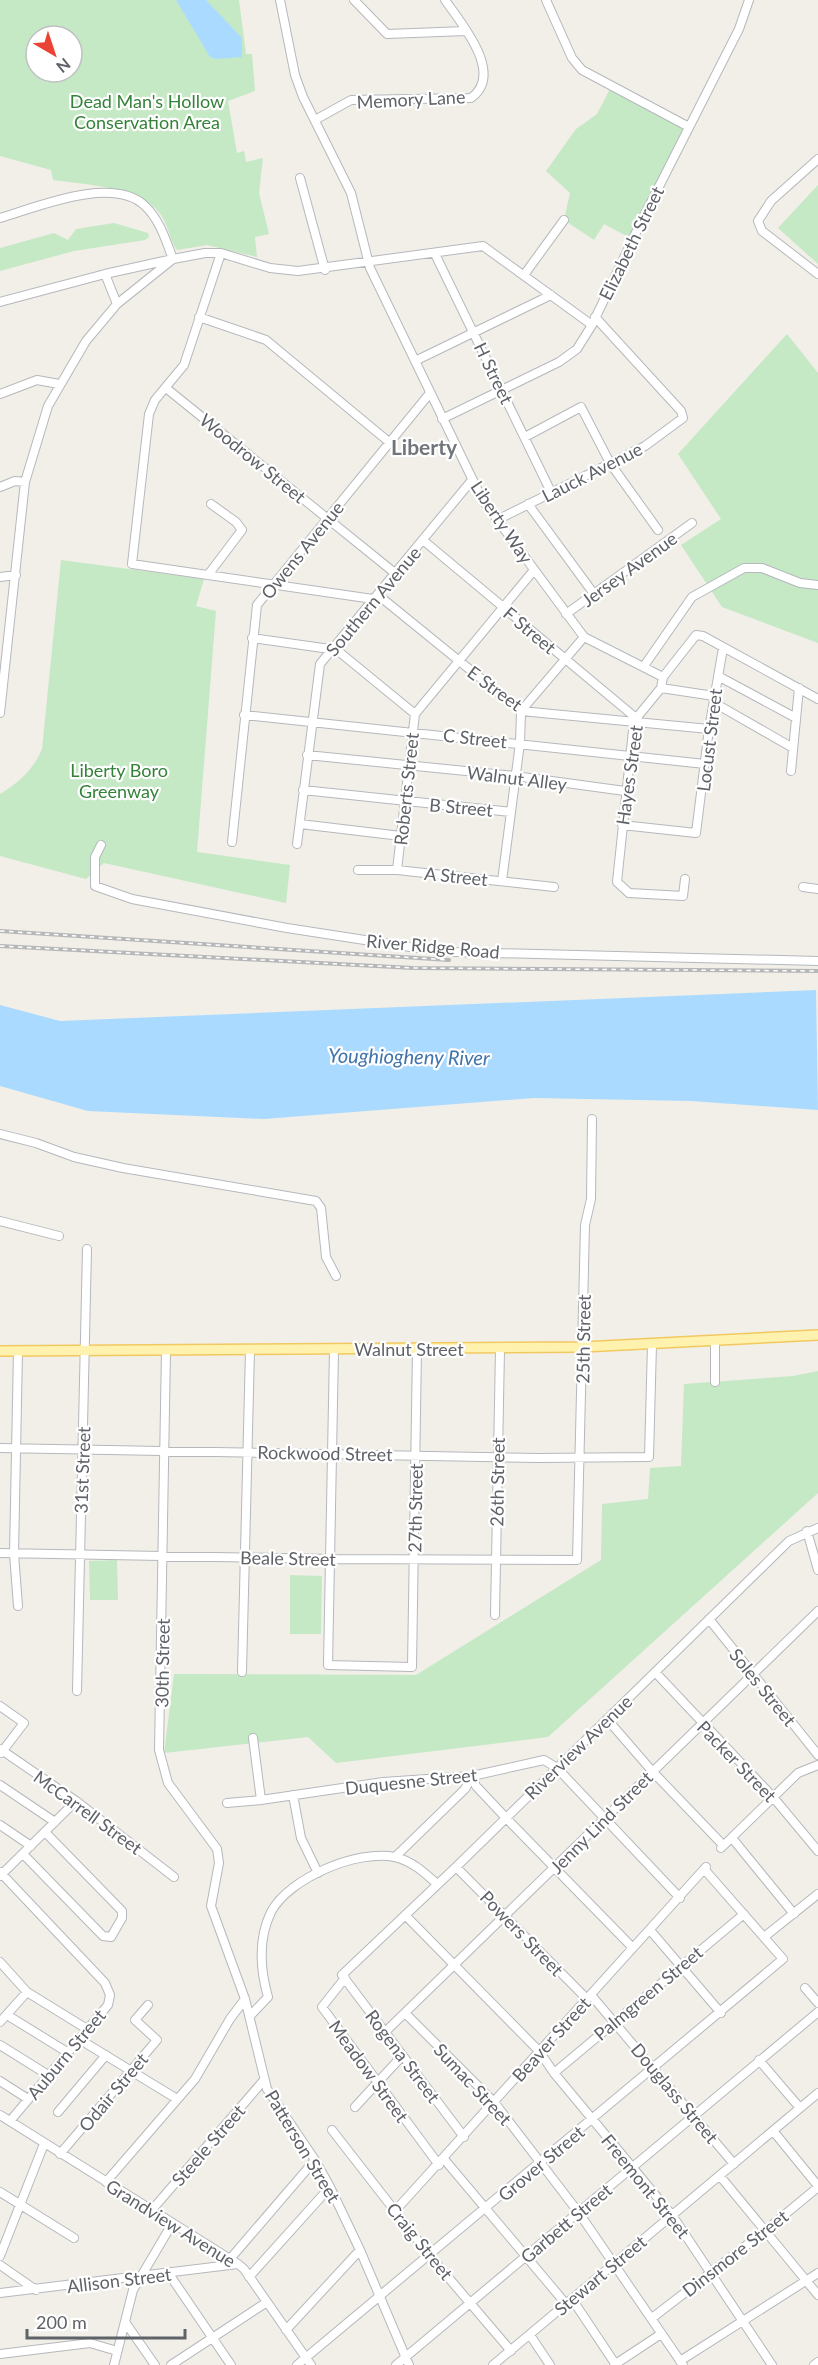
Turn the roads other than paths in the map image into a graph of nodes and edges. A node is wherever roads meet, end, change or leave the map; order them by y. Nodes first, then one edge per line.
1 (280, 0) edge
2 (354, 0) edge
3 (445, 0) edge
4 (546, 0) edge
5 (749, 0) edge
6 (466, 31) junction
7 (315, 120) junction
8 (689, 127) junction
9 (818, 159) edge
10 (300, 178) dead end
11 (0, 218) edge
12 (564, 220) dead end
13 (221, 253) junction
14 (435, 254) junction
15 (173, 259) junction
16 (369, 263) junction
17 (325, 270) junction
18 (105, 274) junction
19 (818, 274) edge
20 (524, 275) junction
21 (551, 295) junction
22 (0, 302) edge
23 (117, 304) junction
24 (200, 317) junction
25 (593, 321) junction
26 (474, 333) junction
27 (415, 361) junction
28 (59, 384) junction
29 (166, 388) junction
30 (503, 391) junction
31 (430, 393) junction
32 (0, 394) edge
33 (442, 419) junction
34 (525, 437) junction
35 (389, 442) junction
36 (610, 463) junction
37 (472, 480) junction
38 (25, 482) junction
39 (0, 487) edge
40 (551, 492) junction
41 (211, 504) dead end
42 (528, 504) junction
43 (327, 518) junction
44 (497, 520) junction
45 (692, 523) dead end
46 (658, 530) dead end
47 (424, 541) junction
48 (534, 570) junction
49 (396, 574) junction
50 (16, 575) junction
51 (208, 575) junction
52 (0, 577) edge
53 (274, 584) junction
54 (818, 585) edge
55 (594, 594) junction
56 (376, 597) junction
57 (503, 607) junction
58 (566, 614) junction
59 (584, 637) junction
60 (252, 638) junction
61 (331, 648) junction
62 (723, 648) junction
63 (565, 659) junction
64 (458, 660) junction
65 (644, 666) junction
66 (717, 676) junction
67 (663, 677) junction
68 (661, 688) junction
69 (799, 688) junction
70 (714, 696) junction
71 (818, 699) edge
72 (521, 711) junction
73 (0, 713) edge
74 (415, 714) junction
75 (244, 715) junction
76 (796, 718) junction
77 (635, 720) junction
78 (311, 722) junction
79 (709, 729) junction
80 (412, 732) junction
81 (520, 743) junction
82 (793, 748) junction
83 (307, 755) junction
84 (630, 755) junction
85 (705, 764) junction
86 (408, 766) junction
87 (791, 771) dead end
88 (515, 776) junction
89 (303, 790) junction
90 (625, 791) junction
91 (404, 802) junction
92 (511, 812) junction
93 (300, 824) junction
94 (622, 825) junction
95 (401, 836) junction
96 (232, 843) dead end
97 (297, 844) dead end
98 (100, 845) dead end
99 (358, 870) dead end
100 (397, 870) junction
101 (685, 879) dead end
102 (502, 881) junction
103 (554, 887) dead end
104 (803, 887) dead end
105 (818, 889) edge
106 (818, 960) edge
107 (592, 1119) dead end
108 (0, 1134) edge
109 (0, 1221) edge
110 (59, 1236) dead end
111 (87, 1249) dead end
112 (336, 1276) dead end
113 (818, 1335) edge
114 (715, 1341) junction
115 (652, 1344) junction
116 (583, 1347) junction
117 (500, 1348) junction
118 (417, 1349) junction
119 (166, 1350) junction
120 (250, 1350) junction
121 (334, 1350) junction
122 (0, 1351) edge
123 (18, 1351) junction
124 (84, 1352) junction
125 (715, 1382) dead end
126 (0, 1448) edge
127 (15, 1448) junction
128 (83, 1448) junction
129 (165, 1451) junction
130 (247, 1452) junction
131 (332, 1454) junction
132 (416, 1454) junction
133 (579, 1457) junction
134 (498, 1458) junction
135 (818, 1527) edge
136 (807, 1531) junction
137 (0, 1553) edge
138 (14, 1554) junction
139 (80, 1554) junction
140 (164, 1556) junction
141 (247, 1557) junction
142 (330, 1560) junction
143 (414, 1560) junction
144 (577, 1560) joint
145 (496, 1561) junction
146 (818, 1570) edge
147 (18, 1605) dead end
148 (818, 1611) edge
149 (495, 1615) dead end
150 (710, 1619) junction
151 (242, 1672) dead end
152 (655, 1672) junction
153 (752, 1676) junction
154 (77, 1691) dead end
155 (0, 1706) edge
156 (607, 1719) junction
157 (702, 1724) junction
158 (253, 1737) dead end
159 (1, 1751) edge
160 (818, 1755) edge
161 (818, 1765) edge
162 (557, 1768) junction
163 (652, 1772) junction
164 (472, 1776) junction
165 (0, 1785) edge
166 (293, 1795) junction
167 (773, 1797) junction
168 (261, 1800) junction
169 (76, 1801) junction
170 (227, 1803) dead end
171 (506, 1818) junction
172 (606, 1819) junction
173 (55, 1822) junction
174 (0, 1826) edge
175 (45, 1832) junction
176 (732, 1838) junction
177 (31, 1846) junction
178 (818, 1851) edge
179 (22, 1854) junction
180 (394, 1857) junction
181 (456, 1867) junction
182 (555, 1868) junction
183 (318, 1873) junction
184 (1, 1874) edge
185 (174, 1877) dead end
186 (437, 1884) junction
187 (818, 1894) edge
188 (680, 1898) junction
189 (744, 1914) junction
190 (794, 1914) junction
191 (405, 1915) junction
192 (504, 1917) junction
193 (650, 1930) junction
194 (764, 1937) junction
195 (633, 1948) junction
196 (227, 1955) joint
197 (0, 1962) edge
198 (454, 1965) junction
199 (680, 1966) junction
200 (344, 1976) junction
201 (805, 1988) dead end
202 (27, 1992) junction
203 (589, 1997) junction
204 (245, 1999) junction
205 (818, 2003) edge
206 (148, 2005) dead end
207 (818, 2012) edge
208 (405, 2013) junction
209 (721, 2013) junction
210 (7, 2015) junction
211 (249, 2016) junction
212 (0, 2022) edge
213 (614, 2022) junction
214 (87, 2030) junction
215 (384, 2033) junction
216 (79, 2039) junction
217 (0, 2045) edge
218 (539, 2051) junction
219 (67, 2052) junction
220 (106, 2055) junction
221 (402, 2056) junction
222 (759, 2060) junction
223 (654, 2068) junction
224 (131, 2070) junction
225 (554, 2073) junction
226 (48, 2075) junction
227 (264, 2080) junction
228 (0, 2081) edge
229 (377, 2083) junction
230 (818, 2093) edge
231 (28, 2099) junction
232 (177, 2099) junction
233 (494, 2102) junction
234 (356, 2107) dead end
235 (800, 2108) junction
236 (58, 2112) dead end
237 (0, 2115) edge
238 (694, 2116) junction
239 (593, 2119) junction
240 (10, 2121) junction
241 (332, 2130) dead end
242 (774, 2132) junction
243 (464, 2137) junction
244 (44, 2144) junction
245 (60, 2154) junction
246 (315, 2160) junction
247 (442, 2162) junction
248 (540, 2163) junction
249 (734, 2164) junction
250 (633, 2167) junction
251 (720, 2176) junction
252 (106, 2182) junction
253 (818, 2186) edge
254 (330, 2187) junction
255 (0, 2192) edge
256 (21, 2205) junction
257 (487, 2208) junction
258 (151, 2211) junction
259 (395, 2211) junction
260 (579, 2213) junction
261 (672, 2215) junction
262 (172, 2224) junction
263 (765, 2231) junction
264 (74, 2238) dead end
265 (360, 2250) junction
266 (0, 2256) edge
267 (430, 2256) junction
268 (526, 2257) junction
269 (230, 2259) junction
270 (614, 2262) junction
271 (238, 2264) junction
272 (0, 2265) edge
273 (712, 2272) junction
274 (818, 2273) edge
275 (169, 2274) junction
276 (140, 2277) junction
277 (249, 2277) junction
278 (806, 2281) junction
279 (36, 2290) junction
280 (0, 2294) edge
281 (818, 2295) edge
282 (379, 2299) junction
283 (267, 2302) junction
284 (569, 2302) junction
285 (471, 2303) junction
286 (652, 2318) junction
287 (125, 2322) junction
288 (743, 2322) junction
289 (286, 2330) junction
290 (661, 2334) junction
291 (530, 2335) junction
292 (212, 2338) junction
293 (117, 2351) junction
294 (511, 2351) junction
295 (0, 2354) edge
296 (407, 2361) edge
297 (309, 2362) edge
298 (818, 2362) edge
299 (682, 2363) edge
300 (114, 2365) edge
301 (154, 2365) edge
302 (171, 2365) edge
303 (231, 2365) edge
304 (297, 2365) edge
305 (396, 2365) edge
306 (493, 2365) edge
307 (550, 2365) edge
308 (615, 2365) edge
309 (772, 2365) edge
310 (814, 2365) edge

1 - 7 street, Liberty Way
2 - 6 street
3 - 6 street, Memory Lane
4 - 8 street
5 - 8 street, Elizabeth Street
6 - 7 street, Memory Lane
7 - 16 street, Liberty Way
8 - 25 street, Elizabeth Street
9 - 19 street
10 - 17 street
11 - 15 street
12 - 20 street
13 - 15 street
13 - 17 street
13 - 24 street
14 - 16 street
14 - 20 street
14 - 26 street, H Street
15 - 18 street
15 - 23 street
16 - 17 street
16 - 27 street, Liberty Way
18 - 22 street
18 - 23 street
20 - 21 street
21 - 25 street
21 - 26 street
23 - 28 street
24 - 29 street
24 - 35 street
25 - 30 street, Elizabeth Street
25 - 36 street, Lauck Avenue
26 - 27 street
26 - 30 street, H Street
27 - 31 street, Liberty Way
28 - 32 street
28 - 38 street
29 - 43 street, Woodrow Street
29 - 51 street
30 - 33 street, Elizabeth Street
30 - 34 street, H Street
31 - 33 street, Liberty Way
31 - 35 street, Owens Avenue
33 - 37 street, Liberty Way
34 - 36 street
34 - 40 street, H Street
35 - 43 street, Owens Avenue
36 - 40 street, Lauck Avenue
36 - 46 street
37 - 44 street, Liberty Way
37 - 47 street, Southern Avenue
38 - 39 street
38 - 50 street
40 - 42 street, Lauck Avenue
41 - 51 street
42 - 44 street, Lauck Avenue
42 - 55 street
43 - 49 street, Woodrow Street
43 - 53 street, Owens Avenue
44 - 48 street, Liberty Way
45 - 55 street, Jersey Avenue
47 - 49 street, Southern Avenue
47 - 57 street, F Street
48 - 57 street, Roberts Street
48 - 58 street, Liberty Way
49 - 56 street, Southern Avenue
50 - 52 street
50 - 73 street
51 - 53 street
53 - 56 street
53 - 60 street, Owens Avenue
54 - 65 street
55 - 58 street, Jersey Avenue
56 - 61 street, Southern Avenue
56 - 64 street, E Street
57 - 63 street, F Street
57 - 64 street, Roberts Street
58 - 59 street, Liberty Way
59 - 63 street
59 - 65 street, Liberty Way
60 - 61 street
60 - 75 street, Owens Avenue
61 - 74 street
61 - 78 street, Southern Avenue
62 - 66 street, Locust Street
62 - 67 street
62 - 69 street
63 - 72 street
63 - 77 street, F Street
64 - 72 street, E Street
64 - 74 street, Roberts Street
65 - 67 street, Liberty Way
66 - 70 street, Locust Street
66 - 76 street
67 - 68 street, Hayes Street
68 - 70 street
68 - 77 street, Hayes Street
69 - 71 street
69 - 76 street
70 - 79 street, Locust Street
70 - 82 street
72 - 77 street, E Street
72 - 81 street
74 - 80 street, Roberts Street
75 - 78 street, C Street
75 - 96 street, Owens Avenue
76 - 82 street
77 - 79 street, E Street
77 - 84 street, Hayes Street
78 - 80 street, C Street
78 - 83 street, Southern Avenue
79 - 85 street, Locust Street
80 - 81 street, C Street
80 - 86 street, Roberts Street
81 - 84 street, C Street
81 - 88 street
82 - 87 street
83 - 86 street, Walnut Alley
83 - 89 street, Southern Avenue
84 - 85 street, C Street
84 - 90 street, Hayes Street
85 - 94 street, Locust Street
86 - 88 street, Walnut Alley
86 - 91 street, Roberts Street
88 - 90 street, Walnut Alley
88 - 92 street
89 - 91 street, B Street
89 - 93 street, Southern Avenue
90 - 94 street, Hayes Street
91 - 92 street, B Street
91 - 95 street, Roberts Street
92 - 102 street
93 - 95 street
93 - 97 street, Southern Avenue
94 - 101 street, Hayes Street
95 - 100 street, Roberts Street
98 - 106 street, River Ridge Road
99 - 100 street, A Street
100 - 102 street, A Street
102 - 103 street, A Street
104 - 105 street
107 - 116 street, 25th Street
108 - 112 street
109 - 110 street
111 - 124 street, 31st Street
113 - 114 main road, Walnut Street
114 - 115 main road, Walnut Street
114 - 125 street
115 - 116 main road, Walnut Street
115 - 133 street, Rockwood Street
116 - 117 main road, Walnut Street
116 - 133 street, 25th Street
117 - 118 main road, Walnut Street
117 - 134 street, 26th Street
118 - 121 main road, Walnut Street
118 - 132 street, 27th Street
119 - 120 main road, Walnut Street
119 - 124 main road, Walnut Street
119 - 129 street, 30th Street
120 - 121 main road, Walnut Street
120 - 130 street
121 - 131 street
122 - 123 main road, Walnut Street
123 - 124 main road, Walnut Street
123 - 127 street
124 - 128 street, 31st Street
126 - 127 street, Rockwood Street
127 - 128 street, Rockwood Street
127 - 138 street
128 - 129 street, Rockwood Street
128 - 139 street, 31st Street
129 - 130 street, Rockwood Street
129 - 140 street, 30th Street
130 - 131 street, Rockwood Street
130 - 141 street
131 - 132 street, Rockwood Street
131 - 142 street
132 - 134 street, Rockwood Street
132 - 143 street, 27th Street
133 - 134 street, Rockwood Street
133 - 144 street, 25th Street
134 - 145 street, 26th Street
135 - 136 street, Riverview Avenue
136 - 146 street
136 - 150 street, Riverview Avenue
137 - 138 street, Beale Street
138 - 139 street, Beale Street
138 - 147 street
139 - 140 street, Beale Street
139 - 154 street, 31st Street
140 - 141 street, Beale Street
140 - 196 street, 30th Street
141 - 142 street, Beale Street
141 - 151 street
142 - 143 street, Beale Street
142 - 143 street, 27th Street
143 - 145 street, Beale Street
144 - 145 street, Beale Street
145 - 149 street, 26th Street
148 - 153 street, Jenny Lind Street
150 - 152 street, Riverview Avenue
150 - 153 street, Soles Street
152 - 156 street, Riverview Avenue
152 - 157 street, Packer Street
153 - 157 street, Jenny Lind Street
153 - 160 street, Soles Street
155 - 159 street
156 - 162 street, Riverview Avenue
156 - 163 street
157 - 163 street, Jenny Lind Street
157 - 167 street, Packer Street
158 - 168 street
159 - 169 street, McCarrell Street
161 - 167 street
162 - 164 street, Duquesne Street
162 - 171 street, Riverview Avenue
162 - 172 street
163 - 172 street, Jenny Lind Street
163 - 176 street
164 - 166 street, Duquesne Street
164 - 171 street
164 - 180 street
165 - 173 street
166 - 168 street, Duquesne Street
166 - 183 street
167 - 176 street
167 - 178 street, Packer Street
168 - 170 street, Duquesne Street
169 - 173 street
169 - 185 street, McCarrell Street
171 - 181 street, Riverview Avenue
171 - 182 street
172 - 182 street, Jenny Lind Street
172 - 188 street
173 - 175 street
174 - 177 street
175 - 177 street
175 - 179 street
176 - 190 street
177 - 179 street
179 - 184 street
180 - 183 street
180 - 186 street
181 - 186 street, Riverview Avenue
181 - 192 street, Powers Street
182 - 192 street, Jenny Lind Street
182 - 195 street
183 - 211 street
184 - 214 street, Auburn Street
186 - 191 street, Riverview Avenue
187 - 190 street
188 - 189 street, Beaver Street
188 - 193 street, Beaver Street
189 - 194 street
189 - 199 street, Palmgreen Street
190 - 194 street
191 - 198 street, Freemont Street
191 - 200 street, Riverview Avenue
192 - 198 street, Jenny Lind Street
192 - 203 street, Powers Street
193 - 195 street, Beaver Street
193 - 199 street
194 - 209 street, Grover Street
195 - 203 street, Beaver Street
196 - 204 street, Patterson Street
197 - 202 street
198 - 208 street, Jenny Lind Street
198 - 218 street, Freemont Street
199 - 209 street
199 - 213 street, Palmgreen Street
200 - 215 street, Rogena Street
200 - 229 street, Meadow Street
201 - 205 street
202 - 210 street
202 - 214 street
203 - 213 street, Douglass Street
203 - 218 street, Beaver Street
204 - 211 street, Patterson Street
204 - 232 street
206 - 224 street, Odair Street
207 - 222 street, Garbett Street
208 - 215 street, Jenny Lind Street
208 - 233 street, Sumac Street
209 - 223 street, Grover Street
210 - 212 street
210 - 219 street
211 - 227 street, Patterson Street
213 - 223 street, Douglass Street
213 - 225 street, Palmgreen Street
214 - 216 street, Auburn Street
215 - 221 street, Rogena Street
216 - 219 street, Auburn Street
216 - 220 street
217 - 226 street
218 - 225 street, Freemont Street
218 - 233 street, Beaver Street
219 - 226 street, Auburn Street
220 - 224 street
220 - 236 street
221 - 229 street
221 - 243 street, Rogena Street
222 - 235 street
222 - 238 street, Garbett Street
223 - 238 street, Douglass Street
223 - 239 street, Grover Street
224 - 232 street
224 - 245 street, Odair Street
225 - 239 street, Freemont Street
226 - 231 street, Auburn Street
227 - 246 street, Patterson Street
227 - 258 street, Steele Street
228 - 231 street
229 - 234 street
229 - 247 street, Meadow Street
230 - 235 street, Stewart Street
231 - 240 street, Auburn Street
232 - 252 street
233 - 243 street, Beaver Street
233 - 248 street, Sumac Street
235 - 242 street, Stewart Street
237 - 240 street, Grandview Avenue
238 - 249 street, Douglass Street
238 - 250 street, Garbett Street
239 - 248 street, Grover Street
239 - 250 street, Freemont Street
240 - 244 street, Grandview Avenue
241 - 259 street, Craig Street
242 - 249 street, Stewart Street
242 - 253 street
243 - 247 street, Beaver Street
244 - 245 street, Grandview Avenue
244 - 256 street
245 - 252 street, Grandview Avenue
246 - 254 street, Patterson Street
246 - 269 street
247 - 257 street, Meadow Street
247 - 259 street, Beaver Street
248 - 257 street, Grover Street
248 - 260 street, Sumac Street
249 - 251 street, Stewart Street
250 - 260 street, Garbett Street
250 - 261 street, Freemont Street
251 - 261 street, Stewart Street
251 - 263 street
252 - 258 street, Grandview Avenue
253 - 263 street, Dinsmore Street
254 - 265 street, Patterson Street
254 - 277 street
255 - 256 street
256 - 264 street
256 - 266 street
257 - 267 street, Grover Street
257 - 268 street, Meadow Street
258 - 262 street, Grandview Avenue
259 - 267 street, Craig Street
260 - 268 street, Garbett Street
260 - 270 street, Sumac Street
261 - 270 street, Stewart Street
261 - 273 street, Freemont Street
262 - 269 street, Grandview Avenue
262 - 276 street
263 - 273 street, Dinsmore Street
263 - 278 street
265 - 282 street, Patterson Street
265 - 289 street
267 - 282 street, Grover Street
267 - 285 street, Craig Street
268 - 284 street, Meadow Street
268 - 285 street, Garbett Street
269 - 271 street, Grandview Avenue
270 - 284 street, Stewart Street
270 - 286 street, Sumac Street
271 - 275 street, Allison Street
271 - 277 street, Grandview Avenue
272 - 279 street
273 - 286 street, Dinsmore Street
273 - 288 street, Freemont Street
274 - 278 street
275 - 276 street, Allison Street
275 - 292 street
276 - 279 street, Allison Street
276 - 287 street
277 - 283 street, Grandview Avenue
278 - 281 street
278 - 288 street
279 - 280 street, Allison Street
282 - 296 street, Patterson Street
282 - 297 street, Grover Street
283 - 289 street, Grandview Avenue
283 - 292 street
284 - 291 street, Stewart Street
284 - 308 street, Meadow Street
285 - 294 street, Craig Street
285 - 296 street, Garbett Street
286 - 290 street, Sumac Street
287 - 293 street
287 - 301 street
288 - 299 street
288 - 309 street, Freemont Street
289 - 297 street, Grandview Avenue
290 - 299 street, Sumac Street
290 - 308 street
291 - 294 street, Stewart Street
291 - 307 street
292 - 302 street
292 - 303 street
293 - 295 street
293 - 300 street
294 - 306 street, Stewart Street
296 - 305 street, Garbett Street
297 - 304 street, Grover Street
298 - 310 street

